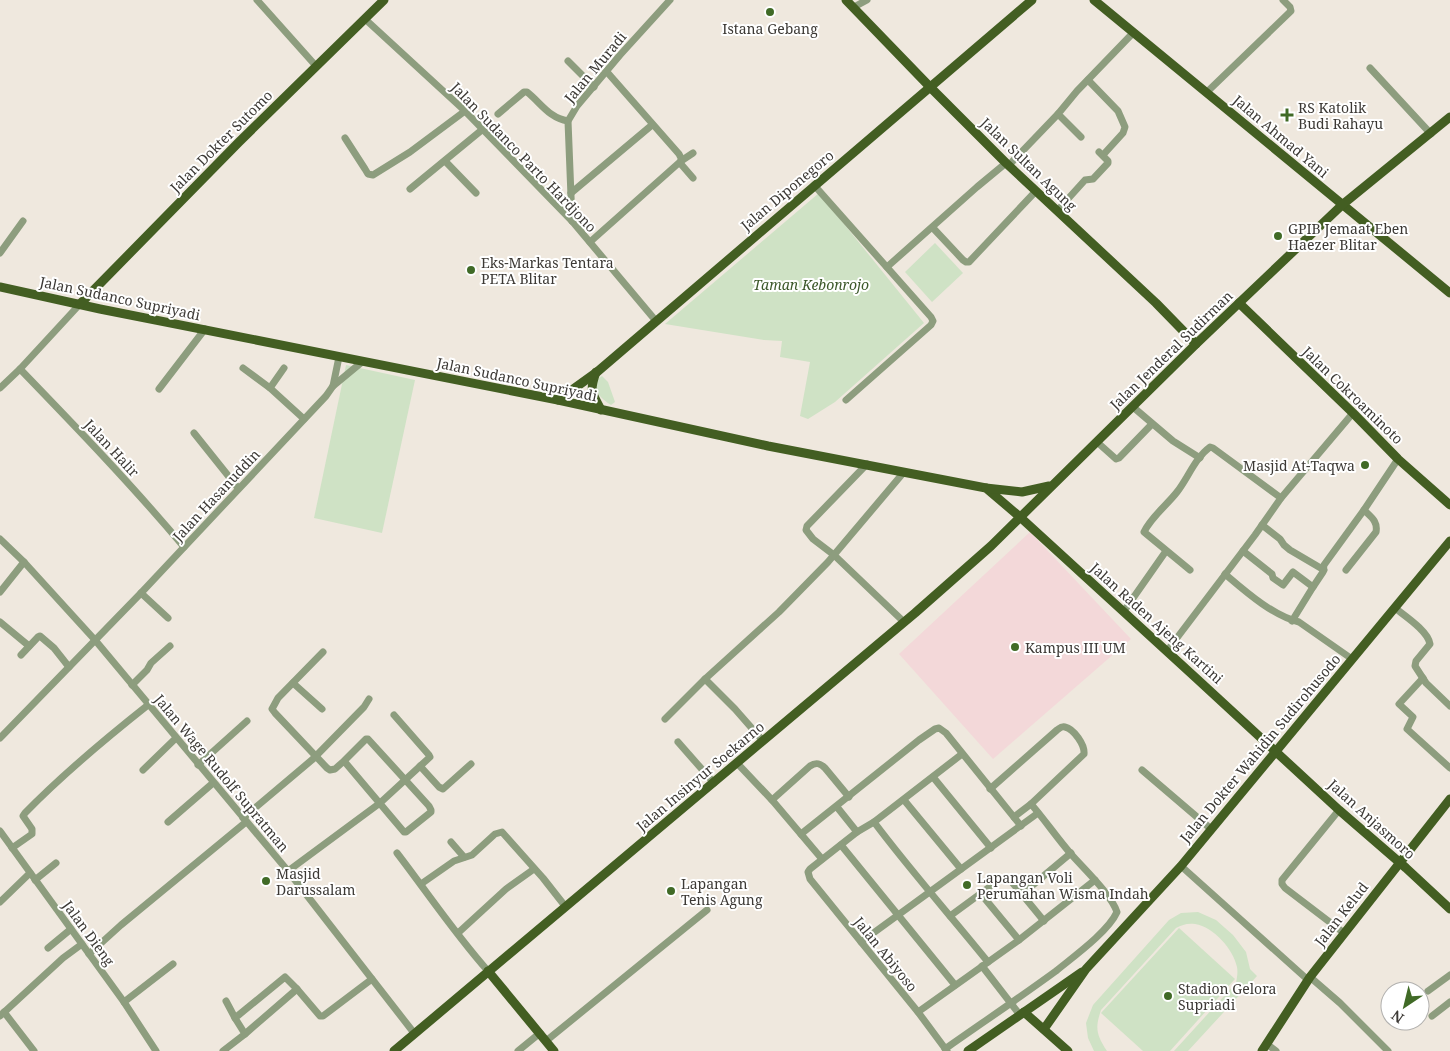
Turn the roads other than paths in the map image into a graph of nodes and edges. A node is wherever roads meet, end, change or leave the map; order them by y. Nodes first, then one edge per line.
1 (257, 0) edge
2 (384, 0) edge
3 (670, 0) edge
4 (846, 0) edge
5 (867, 0) edge
6 (1094, 0) edge
7 (1283, 0) edge
8 (1033, 1) edge
9 (854, 7) junction
10 (365, 19) junction
11 (1133, 33) junction
12 (568, 61) dead end
13 (316, 66) junction
14 (1370, 68) dead end
15 (607, 72) junction
16 (1088, 80) junction
17 (594, 87) junction
18 (930, 87) junction
19 (1207, 92) junction
20 (465, 111) junction
21 (498, 114) dead end
22 (1058, 114) junction
23 (1450, 117) edge
24 (568, 121) junction
25 (652, 125) junction
26 (482, 129) junction
27 (1431, 134) junction
28 (1081, 137) dead end
29 (345, 138) dead end
30 (693, 153) dead end
31 (444, 161) junction
32 (680, 162) junction
33 (1008, 164) junction
34 (693, 178) dead end
35 (814, 185) junction
36 (410, 190) dead end
37 (1036, 191) junction
38 (476, 193) dead end
39 (571, 193) junction
40 (1342, 205) junction
41 (1058, 211) junction
42 (572, 220) junction
43 (22, 221) dead end
44 (933, 228) junction
45 (590, 242) junction
46 (0, 253) edge
47 (887, 267) junction
48 (0, 287) edge
49 (1450, 294) edge
50 (1239, 303) junction
51 (80, 304) junction
52 (656, 321) junction
53 (205, 329) junction
54 (1196, 344) junction
55 (339, 357) junction
56 (362, 362) junction
57 (243, 368) dead end
58 (284, 368) dead end
59 (20, 369) junction
60 (597, 372) junction
61 (333, 386) junction
62 (0, 388) edge
63 (270, 388) junction
64 (159, 389) dead end
65 (558, 400) junction
66 (846, 400) dead end
67 (1133, 406) junction
68 (602, 410) junction
69 (1353, 413) junction
70 (304, 418) junction
71 (1152, 424) junction
72 (194, 433) dead end
73 (1097, 442) junction
74 (1200, 458) junction
75 (1398, 459) junction
76 (863, 464) junction
77 (904, 472) junction
78 (1053, 485) junction
79 (238, 488) junction
80 (986, 488) junction
81 (1281, 498) junction
82 (1450, 505) edge
83 (1364, 510) junction
84 (1020, 516) junction
85 (1262, 525) junction
86 (0, 539) edge
87 (1450, 541) edge
88 (184, 547) junction
89 (1166, 551) junction
90 (1243, 551) junction
91 (834, 555) junction
92 (24, 562) junction
93 (1190, 570) dead end
94 (1324, 570) junction
95 (1346, 570) dead end
96 (1225, 574) junction
97 (1313, 587) junction
98 (0, 592) edge
99 (141, 593) junction
100 (1394, 608) junction
101 (1124, 611) junction
102 (168, 618) dead end
103 (1292, 621) junction
104 (0, 622) edge
105 (904, 622) junction
106 (95, 640) junction
107 (29, 646) junction
108 (170, 646) dead end
109 (1167, 651) junction
110 (324, 652) dead end
111 (20, 655) dead end
112 (1352, 659) junction
113 (69, 667) junction
114 (1423, 678) junction
115 (705, 679) junction
116 (293, 683) junction
117 (132, 685) junction
118 (369, 699) dead end
119 (148, 705) junction
120 (1450, 706) edge
121 (322, 708) dead end
122 (394, 715) dead end
123 (665, 719) dead end
124 (247, 721) dead end
125 (1, 735) edge
126 (176, 738) junction
127 (763, 741) junction
128 (678, 742) dead end
129 (1276, 751) junction
130 (962, 754) junction
131 (314, 758) junction
132 (344, 761) junction
133 (737, 763) junction
134 (471, 764) dead end
135 (198, 765) junction
136 (420, 766) junction
137 (1450, 768) edge
138 (143, 770) dead end
139 (1142, 770) dead end
140 (932, 778) junction
141 (406, 780) junction
142 (213, 783) junction
143 (714, 783) junction
144 (990, 789) junction
145 (849, 797) junction
146 (1450, 799) edge
147 (772, 800) junction
148 (904, 800) junction
149 (380, 803) junction
150 (1031, 804) junction
151 (837, 807) junction
152 (1340, 810) junction
153 (1038, 813) junction
154 (1014, 817) junction
155 (244, 820) junction
156 (168, 822) dead end
157 (874, 822) junction
158 (1021, 826) junction
159 (1211, 829) junction
160 (0, 831) edge
161 (857, 832) junction
162 (801, 834) junction
163 (2, 841) edge
164 (451, 842) dead end
165 (840, 845) junction
166 (12, 848) junction
167 (990, 848) junction
168 (397, 852) dead end
169 (1070, 853) junction
170 (464, 857) junction
171 (822, 859) junction
172 (1399, 862) junction
173 (56, 863) dead end
174 (1181, 866) junction
175 (534, 868) junction
176 (961, 869) junction
177 (288, 871) junction
178 (30, 873) junction
179 (35, 880) junction
180 (1095, 880) junction
181 (421, 884) junction
182 (929, 892) junction
183 (981, 894) junction
184 (1022, 894) junction
185 (0, 902) edge
186 (565, 906) junction
187 (1450, 909) edge
188 (707, 910) dead end
189 (898, 915) junction
190 (950, 916) junction
191 (1044, 921) junction
192 (71, 929) junction
193 (458, 933) junction
194 (1344, 933) junction
195 (1019, 940) junction
196 (861, 942) junction
197 (82, 944) junction
198 (48, 948) dead end
199 (89, 954) junction
200 (173, 964) dead end
201 (985, 964) junction
202 (1086, 969) junction
203 (488, 971) junction
204 (1450, 975) edge
205 (1309, 978) junction
206 (372, 979) junction
207 (955, 985) junction
208 (298, 989) junction
209 (1430, 990) edge
210 (226, 1001) dead end
211 (124, 1002) junction
212 (1011, 1003) junction
213 (1449, 1004) edge
214 (918, 1012) junction
215 (1021, 1013) junction
216 (2, 1014) edge
217 (1432, 1016) dead end
218 (235, 1018) junction
219 (1044, 1030) junction
220 (414, 1033) junction
221 (245, 1034) junction
222 (543, 1037) junction
223 (1265, 1048) edge
224 (399, 1049) edge
225 (946, 1050) edge
226 (34, 1051) edge
227 (156, 1051) edge
228 (223, 1051) edge
229 (518, 1051) edge
230 (554, 1051) edge
231 (968, 1051) edge
232 (1068, 1051) edge
233 (1276, 1051) edge
234 (1388, 1051) edge

1 - 13 street
2 - 10 main road, Jalan Dokter Sutomo
3 - 15 street, Jalan Muradi
4 - 9 main road, Jalan Sultan Agung
5 - 9 street
6 - 11 main road, Jalan Ahmad Yani
7 - 19 street
8 - 18 main road, Jalan Diponegoro
9 - 18 main road, Jalan Sultan Agung
10 - 13 main road, Jalan Dokter Sutomo
10 - 20 street, Jalan Sudanco Parto Hardjono
11 - 16 street
11 - 19 main road, Jalan Ahmad Yani
12 - 17 street
13 - 51 main road, Jalan Dokter Sutomo
14 - 27 street
15 - 17 street, Jalan Muradi
15 - 25 street
16 - 22 street
16 - 41 street
17 - 24 street, Jalan Muradi
18 - 33 main road, Jalan Sultan Agung
18 - 35 main road, Jalan Diponegoro
19 - 40 main road, Jalan Ahmad Yani
20 - 26 street, Jalan Sudanco Parto Hardjono
20 - 29 street
21 - 24 street
22 - 28 street
22 - 33 street
23 - 27 main road, Jalan Jenderal Sudirman
24 - 39 street, Jalan Muradi
25 - 32 street
25 - 39 street
26 - 31 street
26 - 42 street, Jalan Sudanco Parto Hardjono
27 - 40 main road, Jalan Jenderal Sudirman
30 - 32 street
31 - 36 street
31 - 38 street
32 - 34 street
32 - 45 street
33 - 37 main road, Jalan Sultan Agung
33 - 44 street
35 - 47 street
35 - 52 main road, Jalan Diponegoro
37 - 41 main road, Jalan Sultan Agung
37 - 44 street
39 - 42 street, Jalan Muradi
40 - 49 main road, Jalan Ahmad Yani
40 - 50 main road, Jalan Jenderal Sudirman
41 - 54 main road, Jalan Sultan Agung
42 - 45 street, Jalan Sudanco Parto Hardjono
43 - 46 street
44 - 47 street
45 - 52 street, Jalan Sudanco Parto Hardjono
47 - 66 street
48 - 51 main road, Jalan Sudanco Supriyadi
50 - 54 main road, Jalan Jenderal Sudirman
50 - 69 main road, Jalan Cokroaminoto
51 - 53 main road, Jalan Sudanco Supriyadi
51 - 59 street
52 - 60 main road, Jalan Diponegoro
53 - 55 main road, Jalan Sudanco Supriyadi
53 - 64 street
54 - 67 main road, Jalan Jenderal Sudirman
55 - 56 main road, Jalan Sudanco Supriyadi
55 - 61 street, Jalan Hasanuddin
56 - 61 street
56 - 65 main road, Jalan Sudanco Supriyadi
57 - 63 street
58 - 63 street
59 - 62 street
59 - 88 street, Jalan Halir
60 - 65 main road, Jalan Diponegoro
60 - 68 main road
61 - 70 street, Jalan Hasanuddin
63 - 70 street
65 - 68 main road, Jalan Sudanco Supriyadi
67 - 71 street
67 - 73 main road, Jalan Jenderal Sudirman
68 - 76 main road, Jalan Sudanco Supriyadi
69 - 75 main road, Jalan Cokroaminoto
69 - 81 street
70 - 79 street, Jalan Hasanuddin
71 - 73 street
71 - 74 street
72 - 79 street
73 - 78 main road, Jalan Jenderal Sudirman
74 - 81 street
74 - 89 street
75 - 82 main road, Jalan Cokroaminoto
75 - 83 street
76 - 77 main road, Jalan Sudanco Supriyadi
76 - 91 street
77 - 80 main road, Jalan Sudanco Supriyadi
77 - 91 street
78 - 80 main road
78 - 84 main road, Jalan Jenderal Sudirman
79 - 88 street, Jalan Hasanuddin
80 - 84 main road, Jalan Sudanco Supriyadi
81 - 85 street
83 - 94 street
83 - 95 street
84 - 101 main road, Jalan Raden Ajeng Kartini
84 - 105 main road, Jalan Insinyur Soekarno
85 - 90 street
85 - 94 street
86 - 92 street, Jalan Wage Rudolf Supratman
87 - 100 main road, Jalan Dokter Wahidin Sudirohusodo
88 - 99 street, Jalan Hasanuddin
89 - 93 street
89 - 101 street
90 - 96 street
90 - 97 street
91 - 105 street
91 - 115 street
92 - 98 street
92 - 106 street, Jalan Wage Rudolf Supratman
94 - 97 street
96 - 103 street
96 - 109 street
97 - 103 street
99 - 102 street
99 - 106 street, Jalan Hasanuddin
100 - 112 main road, Jalan Dokter Wahidin Sudirohusodo
100 - 114 street
101 - 109 main road, Jalan Raden Ajeng Kartini
103 - 112 street
104 - 107 street
105 - 127 main road, Jalan Insinyur Soekarno
106 - 113 street, Jalan Hasanuddin
106 - 117 street, Jalan Wage Rudolf Supratman
107 - 111 street
107 - 113 street
108 - 117 street
109 - 129 main road, Jalan Raden Ajeng Kartini
110 - 116 street
112 - 129 main road, Jalan Dokter Wahidin Sudirohusodo
113 - 125 street, Jalan Hasanuddin
114 - 120 street
114 - 137 street
115 - 123 street
115 - 127 street
116 - 121 street
116 - 131 street
117 - 119 street, Jalan Wage Rudolf Supratman
118 - 131 street
119 - 126 street, Jalan Wage Rudolf Supratman
119 - 166 street
122 - 136 street
124 - 135 street
126 - 135 street, Jalan Wage Rudolf Supratman
126 - 138 street
127 - 133 main road, Jalan Insinyur Soekarno
128 - 143 street
129 - 152 main road, Jalan Anjasmoro
129 - 159 main road, Jalan Dokter Wahidin Sudirohusodo
130 - 140 street
130 - 144 street
130 - 145 street
131 - 132 street
131 - 155 street
132 - 141 street
132 - 149 street
133 - 143 main road, Jalan Insinyur Soekarno
133 - 147 street
134 - 136 street
135 - 142 street, Jalan Wage Rudolf Supratman
136 - 141 street
139 - 159 street
140 - 148 street
140 - 167 street
141 - 149 street
141 - 149 street
142 - 155 street, Jalan Wage Rudolf Supratman
142 - 156 street
143 - 186 main road, Jalan Insinyur Soekarno
144 - 150 street
144 - 154 street
145 - 147 street
145 - 151 street
146 - 172 main road, Jalan Kelud
147 - 162 street
148 - 157 street
148 - 176 street
149 - 177 street
150 - 153 street
150 - 154 street
151 - 161 street
151 - 162 street
152 - 172 main road, Jalan Anjasmoro
152 - 194 street
153 - 158 street
153 - 169 street
154 - 158 street
155 - 177 street, Jalan Wage Rudolf Supratman
155 - 199 street
157 - 161 street
157 - 182 street
158 - 167 street
159 - 174 main road, Jalan Dokter Wahidin Sudirohusodo
160 - 163 street, Jalan Dieng
161 - 165 street
162 - 171 street
163 - 166 street, Jalan Dieng
164 - 170 street
165 - 171 street
165 - 189 street
166 - 178 street, Jalan Dieng
167 - 176 street
168 - 181 street
169 - 180 street
169 - 184 street
170 - 175 street
170 - 181 street
171 - 196 street, Jalan Abiyoso
172 - 187 main road, Jalan Anjasmoro
172 - 194 main road, Jalan Kelud
173 - 179 street
174 - 202 main road, Jalan Dokter Wahidin Sudirohusodo
174 - 205 street
175 - 186 street
175 - 193 street
176 - 182 street
177 - 206 street, Jalan Wage Rudolf Supratman
178 - 179 street, Jalan Dieng
178 - 185 street
179 - 192 street, Jalan Dieng
180 - 191 street
180 - 212 street
181 - 193 street
182 - 189 street
182 - 190 street
183 - 184 street
183 - 190 street
183 - 195 street
184 - 191 street
186 - 203 main road, Jalan Insinyur Soekarno
188 - 222 street
189 - 196 street
189 - 207 street
190 - 201 street
191 - 195 street
192 - 197 street, Jalan Dieng
192 - 198 street
193 - 203 street
194 - 205 main road, Jalan Kelud
195 - 201 street
196 - 214 street, Jalan Abiyoso
197 - 199 street, Jalan Dieng
197 - 216 street
199 - 211 street, Jalan Dieng
200 - 211 street
201 - 207 street
201 - 212 street
202 - 215 main road, Jalan Dokter Wahidin Sudirohusodo
202 - 219 main road, Jalan Dokter Wahidin Sudirohusodo
203 - 220 main road, Jalan Insinyur Soekarno
203 - 222 main road
204 - 209 street
205 - 223 main road, Jalan Kelud
205 - 234 street
206 - 208 street
206 - 220 street, Jalan Wage Rudolf Supratman
207 - 214 street
208 - 218 street
208 - 221 street
210 - 218 street
211 - 227 street, Jalan Dieng
212 - 215 street
212 - 225 street
213 - 217 street
214 - 225 street, Jalan Abiyoso
215 - 219 main road
215 - 231 main road, Jalan Dokter Wahidin Sudirohusodo
216 - 226 street
218 - 221 street
219 - 232 main road
220 - 224 main road, Jalan Insinyur Soekarno
221 - 228 street
222 - 229 street
222 - 230 main road
223 - 233 street

